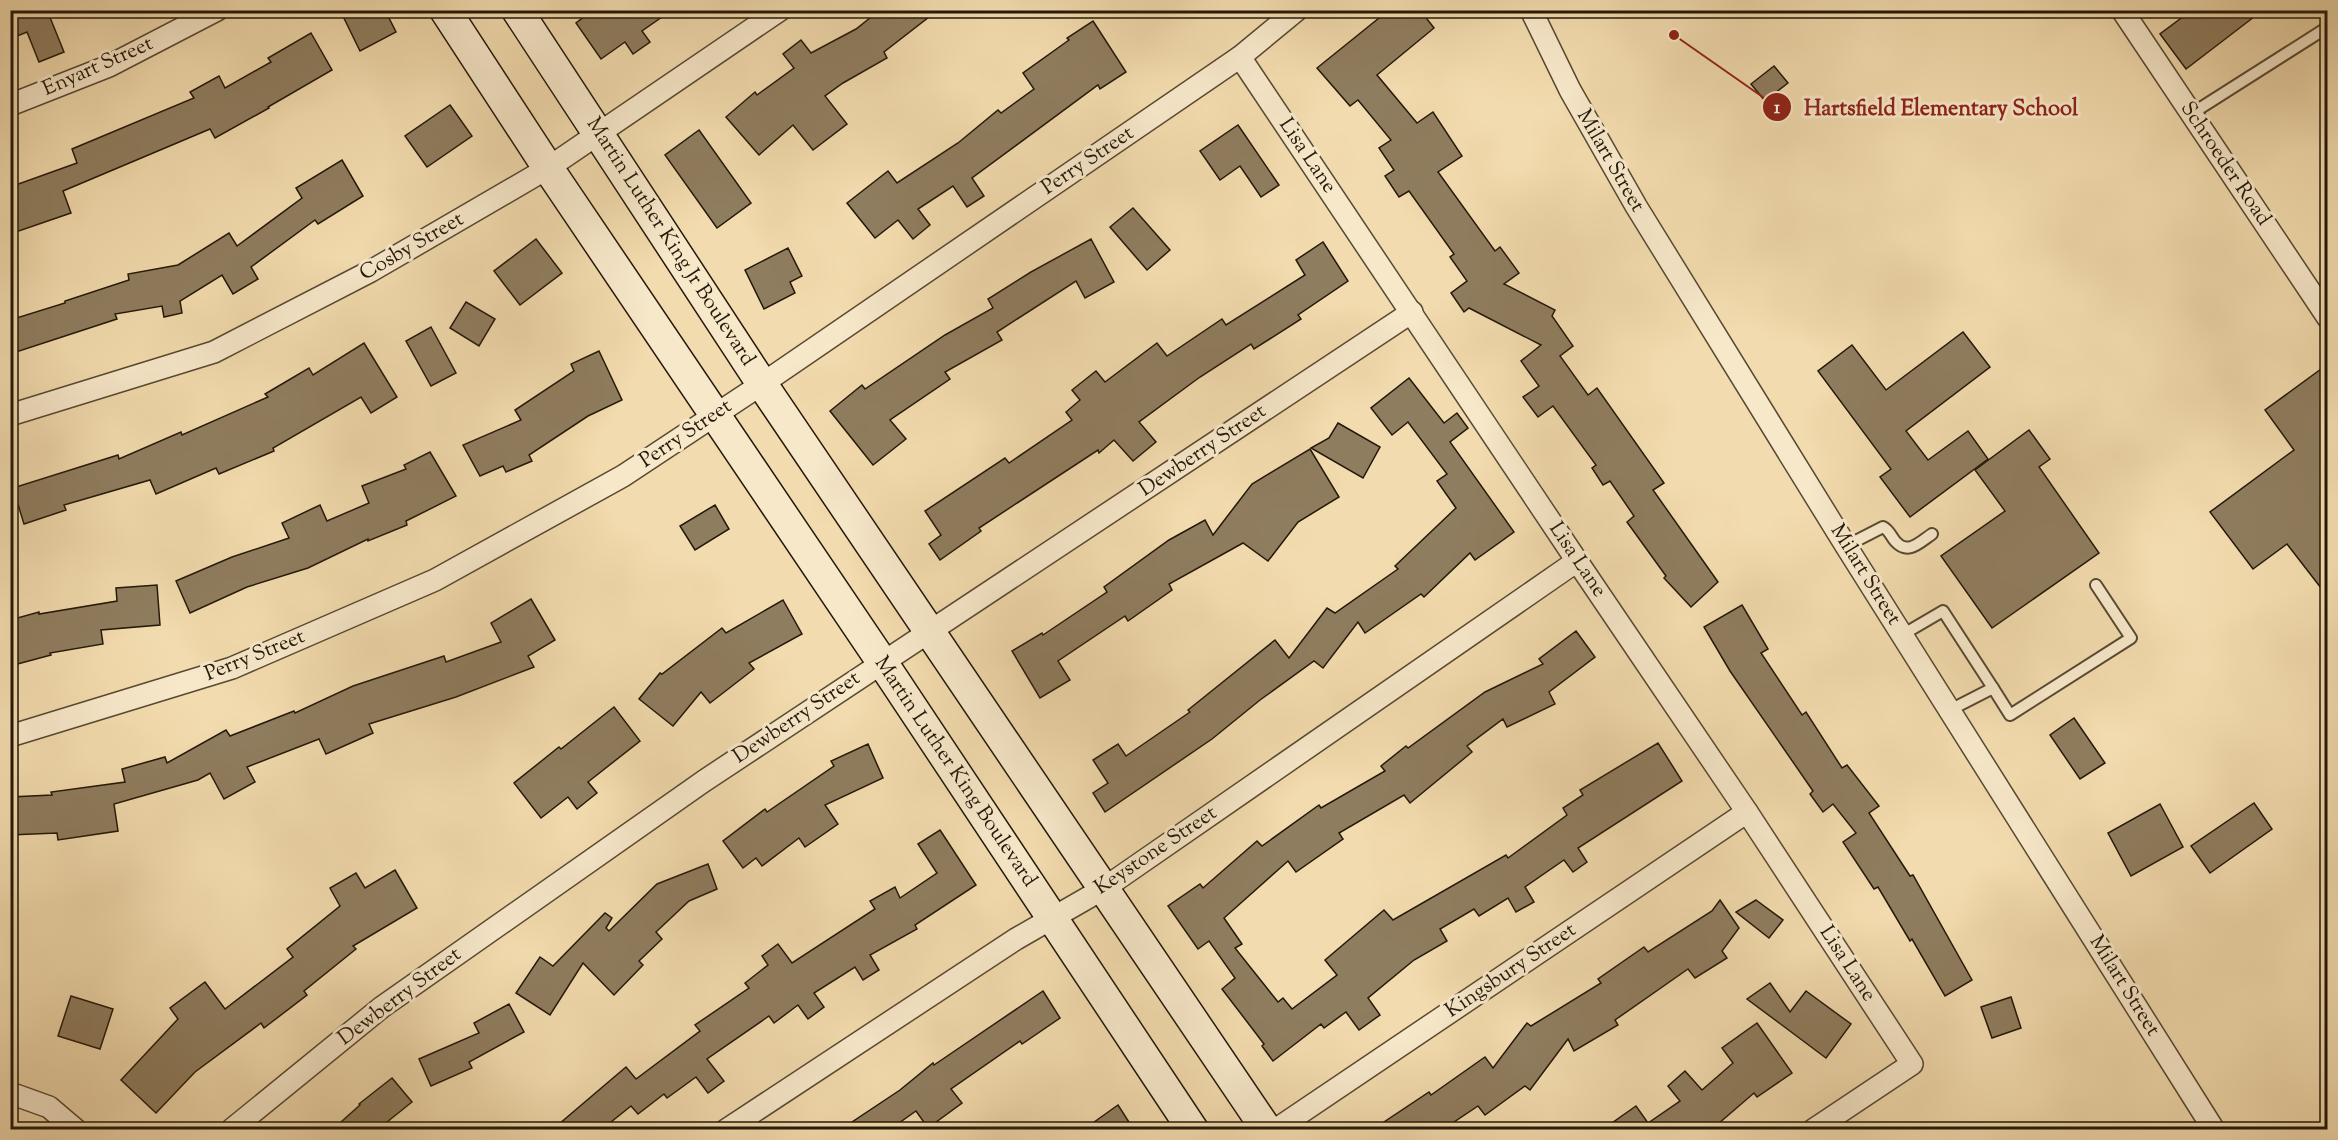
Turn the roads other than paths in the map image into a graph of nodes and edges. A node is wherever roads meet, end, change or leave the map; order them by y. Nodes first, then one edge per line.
1 (217, 10) edge
2 (446, 10) edge
3 (517, 10) edge
4 (780, 10) edge
5 (1297, 10) edge
6 (1531, 10) edge
7 (2122, 10) edge
8 (2328, 27) edge
9 (1240, 57) junction
10 (10, 105) edge
11 (2192, 114) junction
12 (599, 135) junction
13 (548, 168) junction
14 (1412, 312) junction
15 (2328, 318) edge
16 (762, 384) junction
17 (10, 415) edge
18 (715, 415) junction
19 (1932, 534) dead end
20 (1846, 546) junction
21 (1577, 561) junction
22 (2096, 585) dead end
23 (932, 632) junction
24 (1902, 635) junction
25 (882, 662) junction
26 (1993, 687) junction
27 (1950, 710) junction
28 (10, 736) edge
29 (1747, 812) junction
30 (1103, 889) junction
31 (1052, 917) junction
32 (10, 1093) edge
33 (76, 1130) edge
34 (231, 1130) edge
35 (726, 1130) edge
36 (1193, 1130) edge
37 (1267, 1130) edge
38 (1275, 1130) edge
39 (1813, 1130) edge
40 (2214, 1130) edge

1 - 10 street, Enyart Street
2 - 13 main road
3 - 12 main road, Martin Luther King Jr Boulevard
4 - 12 street, Cosby Street
5 - 9 street, Perry Street
6 - 20 street, Milart Street
7 - 11 street, Schroeder Road
8 - 11 lane
9 - 14 street, Lisa Lane
9 - 16 street, Perry Street
11 - 15 street, Schroeder Road
12 - 13 street, Cosby Street
12 - 16 main road, Martin Luther King Jr Boulevard
13 - 17 street, Cosby Street
13 - 18 main road
14 - 21 street, Lisa Lane
14 - 23 street, Dewberry Street
16 - 18 street, Perry Street
16 - 23 main road, Martin Luther King Jr Boulevard
18 - 25 main road, Martin Luther King Boulevard
18 - 28 street, Perry Street
19 - 20 lane
20 - 24 street, Milart Street
21 - 29 street, Lisa Lane
21 - 30 street, Keystone Street
22 - 26 lane
23 - 25 street, Dewberry Street
23 - 30 main road
24 - 26 lane
24 - 27 street, Milart Street
25 - 31 main road, Martin Luther King Boulevard
25 - 34 street, Dewberry Street
26 - 27 lane
27 - 40 street, Milart Street
29 - 38 street, Kingsbury Street
29 - 39 street, Lisa Lane
30 - 31 street, Keystone Street
30 - 37 main road
31 - 35 street, Keystone Street
31 - 36 main road, Martin Luther King Boulevard
32 - 33 street

